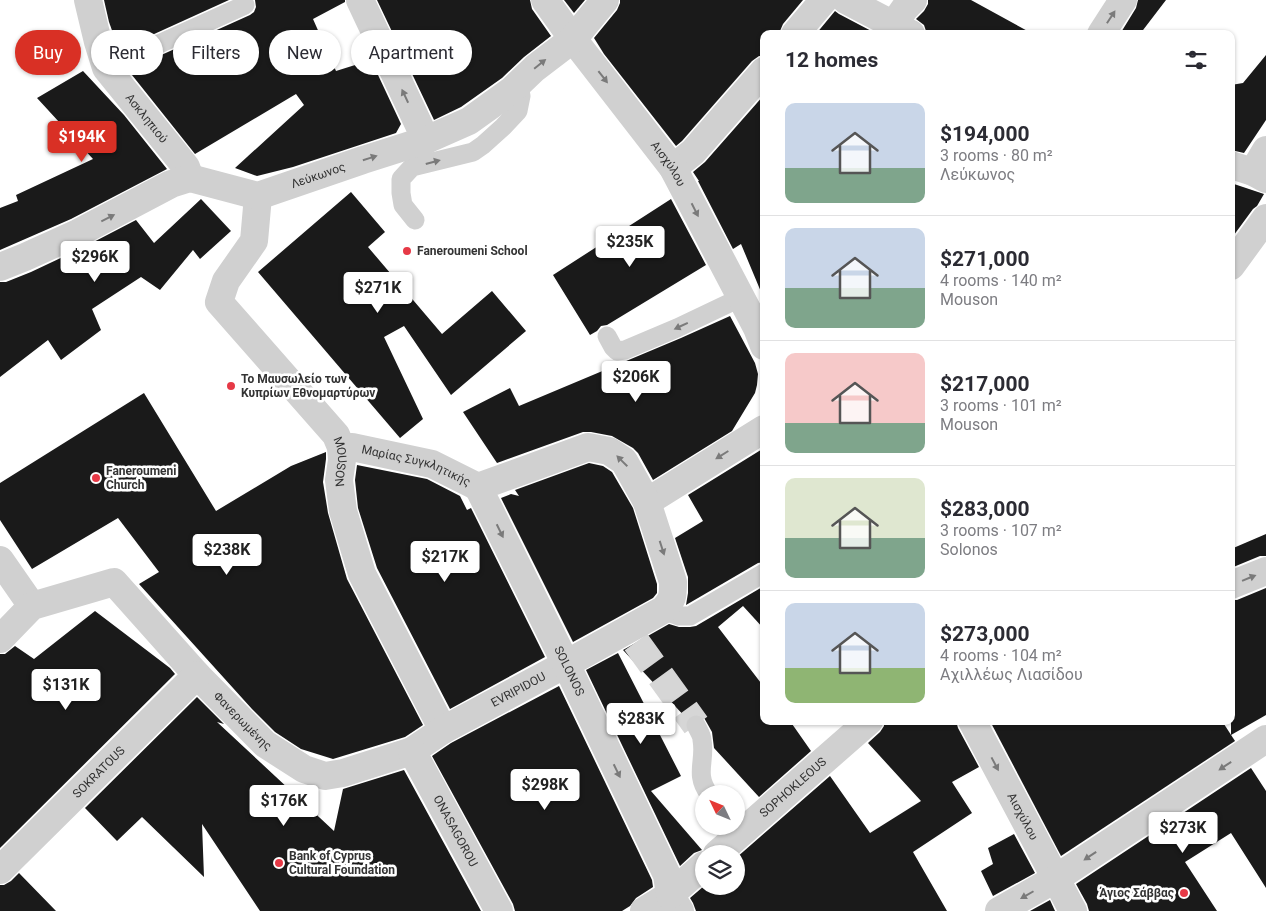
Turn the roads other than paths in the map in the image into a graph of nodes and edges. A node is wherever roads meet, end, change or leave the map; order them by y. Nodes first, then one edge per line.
1 (88, 0) edge
2 (360, 0) edge
3 (545, 0) edge
4 (605, 0) edge
5 (824, 0) edge
6 (846, 0) edge
7 (913, 0) edge
8 (1122, 0) edge
9 (245, 5) dead end
10 (902, 29) edge
11 (95, 30) edge
12 (798, 30) edge
13 (1103, 30) edge
14 (570, 35) junction
15 (163, 42) edge
16 (112, 75) edge
17 (760, 76) edge
18 (519, 84) junction
19 (426, 140) junction
20 (673, 168) junction
21 (190, 178) junction
22 (258, 196) junction
23 (1266, 218) edge
24 (415, 220) dead end
25 (1235, 261) edge
26 (0, 267) edge
27 (732, 301) junction
28 (760, 331) edge
29 (607, 336) dead end
30 (760, 431) edge
31 (341, 447) junction
32 (478, 487) junction
33 (647, 502) junction
34 (0, 560) edge
35 (1266, 571) edge
36 (760, 575) edge
37 (1235, 584) edge
38 (32, 606) junction
39 (663, 610) junction
40 (0, 639) edge
41 (566, 664) junction
42 (197, 675) junction
43 (696, 725) tunnel mouth
44 (864, 725) edge
45 (974, 725) edge
46 (443, 730) junction
47 (1266, 739) edge
48 (412, 751) junction
49 (704, 785) edge
50 (745, 823) edge
51 (733, 835) edge
52 (725, 845) edge
53 (0, 870) edge
54 (695, 877) edge
55 (1055, 879) junction
56 (675, 903) edge
57 (493, 908) edge
58 (644, 911) edge
59 (999, 911) edge
60 (1073, 911) edge

1 - 11 street, Ασκληπιού
19 -> 2 street
3 - 14 street, Αισχύλου
4 - 14 street, Λεύκωνος
5 - 12 street
6 - 10 street
7 - 10 street
13 -> 8 street
9 - 15 lane
18 -> 14 street, Λεύκωνος
14 -> 20 street, Αισχύλου
16 - 21 street, Ασκληπιού
17 - 20 street
18 - 19 street, Λεύκωνος
24 -> 18 lane
22 -> 19 street, Λεύκωνος
20 -> 27 street, Αισχύλου
21 - 22 street
26 -> 21 street
22 - 31 street, MOUSON
23 - 25 street
27 - 28 street, Αισχύλου
27 -> 29 lane
30 -> 33 street
31 - 32 street, Μαρίας Συγκλητικής
31 - 46 street, MOUSON
33 -> 32 street, Μαρίας Συγκλητικής
32 -> 41 street, SOLONOS
33 -> 39 street
34 - 38 street
37 -> 35 street
36 - 39 lane
38 - 40 street
38 - 42 street, Φανερωμένης
39 - 41 street, EVRIPIDOU
41 - 46 street, EVRIPIDOU
41 -> 56 street, SOLONOS
42 - 48 street, Φανερωμένης
42 - 53 street, SOKRATOUS
43 - 49 lane
44 - 50 street, SOPHOKLEOUS
45 -> 55 street, Αισχύλου
46 - 48 street, EVRIPIDOU
47 -> 55 street
48 - 57 street, ONASAGOROU
51 - 52 street, SOPHOKLEOUS
54 - 56 street
55 -> 59 street
55 - 60 street, Αισχύλου
56 - 58 street

